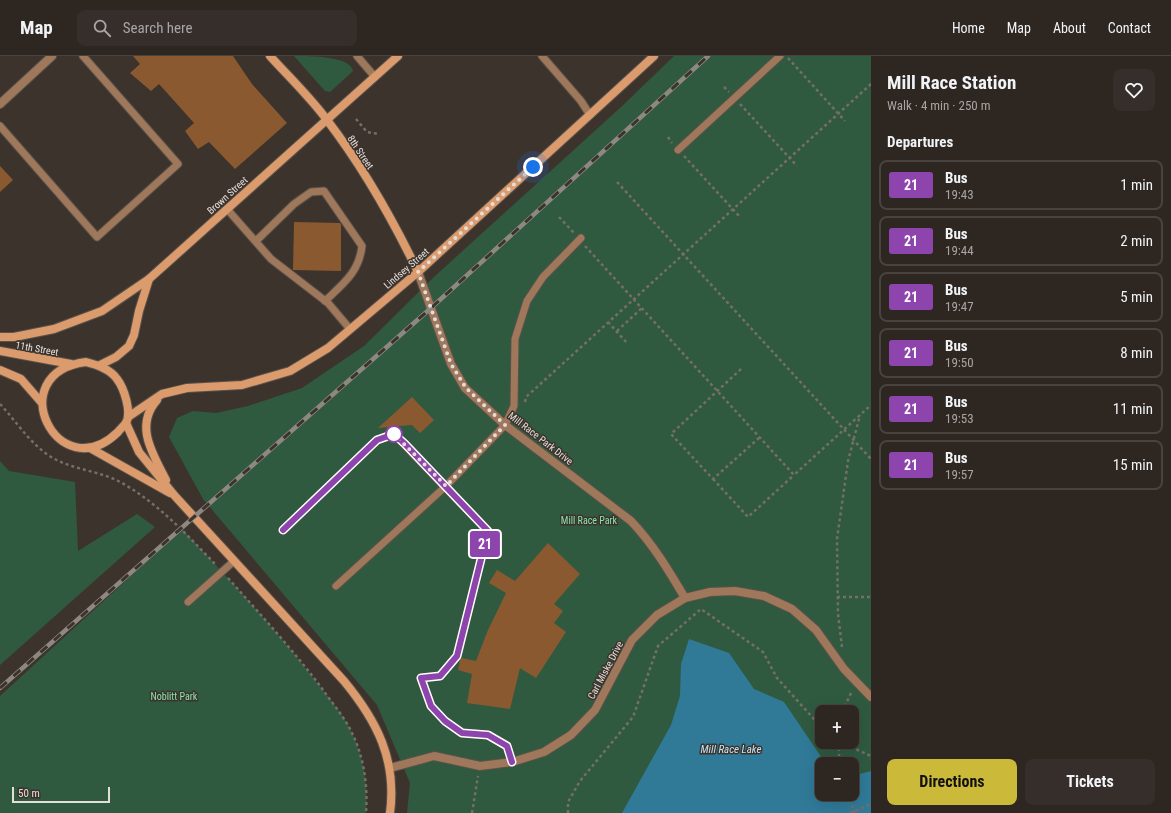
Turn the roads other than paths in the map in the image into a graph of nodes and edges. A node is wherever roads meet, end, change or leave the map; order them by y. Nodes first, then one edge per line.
1 (52, 56) edge
2 (83, 56) edge
3 (270, 56) edge
4 (357, 56) edge
5 (398, 56) edge
6 (542, 56) edge
7 (654, 56) edge
8 (780, 56) edge
9 (374, 77) junction
10 (0, 104) edge
11 (590, 115) junction
12 (326, 119) junction
13 (0, 126) edge
14 (678, 150) road end
15 (227, 209) junction
16 (581, 239) road end
17 (256, 241) junction
18 (418, 272) junction
19 (149, 279) junction
20 (325, 300) junction
21 (350, 329) junction
22 (0, 337) edge
23 (0, 351) edge
24 (71, 364) junction
25 (100, 366) junction
26 (0, 370) edge
27 (162, 394) junction
28 (41, 402) junction
29 (127, 420) junction
30 (505, 425) junction
31 (90, 448) junction
32 (446, 486) junction
33 (174, 495) junction
34 (283, 530) dead end
35 (234, 561) junction
36 (336, 586) dead end
37 (685, 598) junction
38 (188, 602) dead end
39 (871, 698) edge
40 (512, 762) junction
41 (390, 768) junction
42 (390, 813) edge

1 - 10 street
2 - 13 lane
3 - 12 main road, 8th Street
4 - 9 lane
5 - 9 main road, Brown Street
6 - 11 lane
7 - 11 main road, Lindsey Street
8 - 14 lane
9 - 12 main road, Brown Street
11 - 18 main road, Lindsey Street
12 - 15 main road, Brown Street
12 - 18 main road, 8th Street
15 - 17 lane
15 - 19 main road, Brown Street
16 - 30 lane
17 - 20 lane
17 - 20 lane
18 - 21 main road, Lindsey Street
18 - 30 street, Mill Race Park Drive
19 - 22 main road, Brown Street
19 - 25 main road
20 - 21 lane
21 - 27 main road, Lindsey Street
23 - 24 main road, 11th Street
24 - 25 main road
24 - 28 main road
25 - 29 main road
26 - 28 main road
27 - 29 main road, Lindsey Street
27 - 33 main road
28 - 31 main road
29 - 31 main road
29 - 33 main road
30 - 32 lane
30 - 37 street, Mill Race Park Drive
31 - 33 main road
32 - 34 lane
32 - 36 lane
32 - 40 lane
33 - 35 main road
35 - 38 lane
35 - 41 main road
37 - 39 street, Carl Miske Drive
37 - 40 street, Carl Miske Drive
40 - 41 street, Carl Miske Drive
41 - 42 main road

